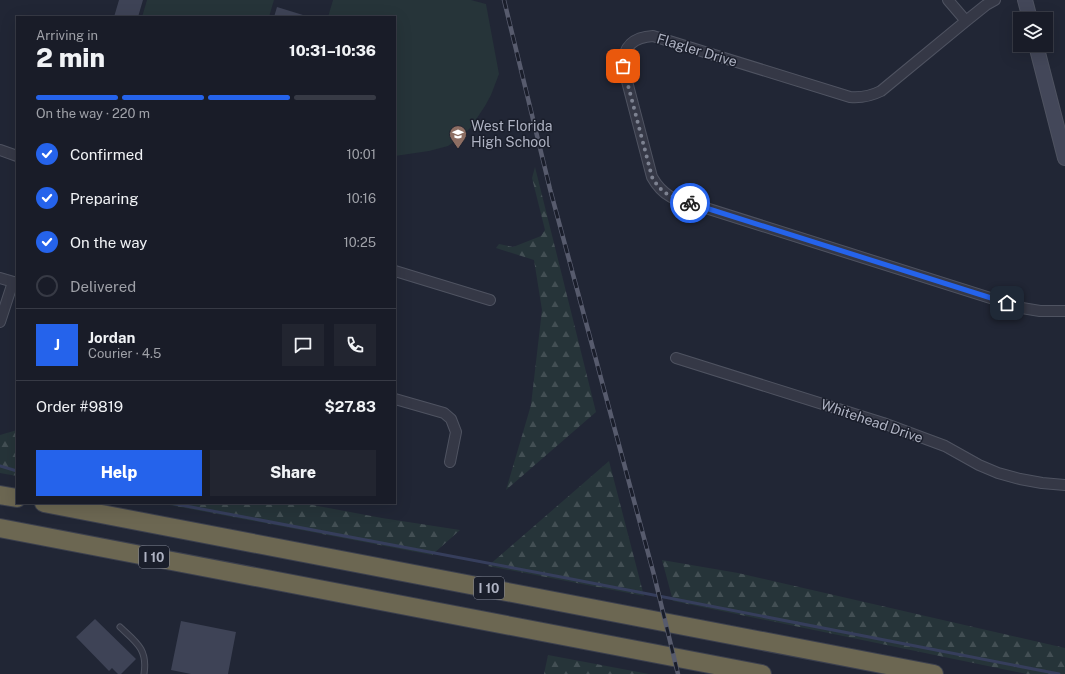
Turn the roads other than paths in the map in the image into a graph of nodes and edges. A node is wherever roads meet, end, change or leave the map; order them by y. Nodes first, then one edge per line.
1 (948, 0) edge
2 (995, 0) edge
3 (1025, 0) edge
4 (1028, 12) edge
5 (966, 21) junction
6 (1038, 52) edge
7 (0, 150) edge
8 (16, 156) edge
9 (1065, 158) edge
10 (396, 271) edge
11 (0, 278) edge
12 (15, 283) edge
13 (490, 300) dead end
14 (1065, 312) edge
15 (0, 322) edge
16 (676, 358) dead end
17 (396, 398) edge
18 (450, 462) dead end
19 (1065, 485) edge
20 (0, 495) edge
21 (16, 498) edge
22 (49, 504) edge
23 (0, 528) edge
24 (120, 627) dead end
25 (144, 674) edge
26 (762, 674) edge
27 (934, 674) edge

1 - 5 street
2 - 5 street, Flagler Drive
3 - 4 main road
5 - 14 street, Flagler Drive
6 - 9 main road
7 - 8 street
10 - 13 street
11 - 12 street
12 - 15 street
16 - 19 street, Whitehead Drive
17 - 18 street
20 - 21 highway
22 - 27 highway, I 10
23 - 26 highway, I 10
24 - 25 lane

